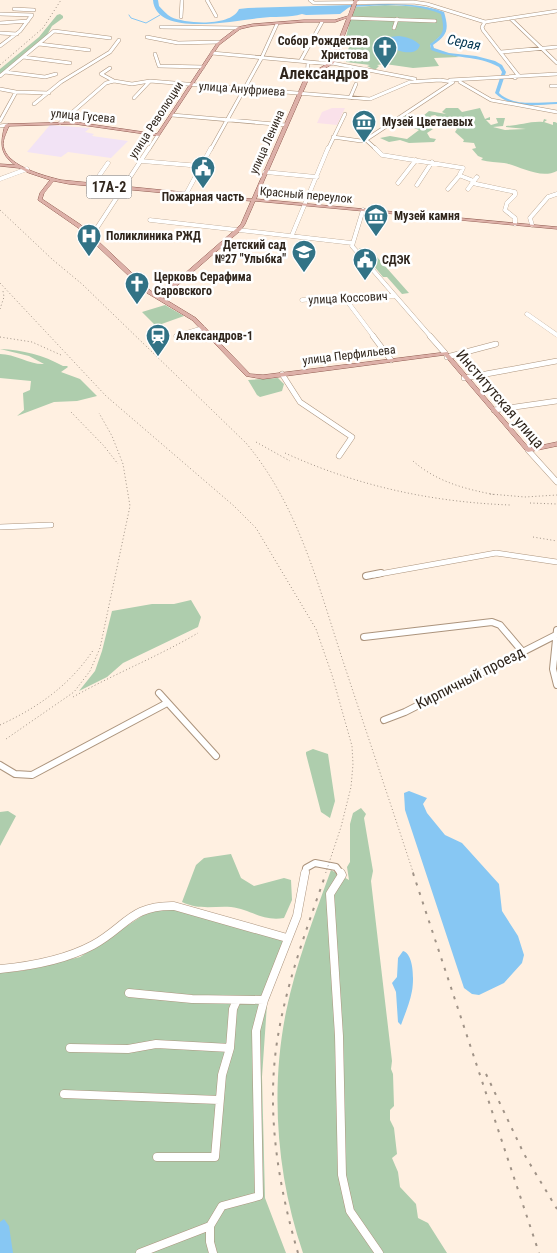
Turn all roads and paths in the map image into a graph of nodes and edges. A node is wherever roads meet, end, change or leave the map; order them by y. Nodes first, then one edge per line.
1 (182, 0) edge
2 (207, 0) edge
3 (310, 0) edge
4 (402, 1) edge
5 (355, 2) edge
6 (38, 8) dead end
7 (14, 9) dead end
8 (34, 10) junction
9 (557, 12) edge
10 (0, 14) edge
11 (30, 15) junction
12 (216, 16) dead end
13 (181, 17) dead end
14 (510, 18) junction
15 (348, 19) junction
16 (397, 19) junction
17 (28, 21) junction
18 (435, 21) dead end
19 (322, 22) junction
20 (485, 22) junction
21 (0, 23) edge
22 (277, 24) junction
23 (160, 27) dead end
24 (239, 28) junction
25 (394, 28) dead end
26 (0, 32) edge
27 (17, 34) junction
28 (147, 37) dead end
29 (110, 38) dead end
30 (119, 40) dead end
31 (219, 42) junction
32 (1, 44) edge
33 (39, 44) junction
34 (557, 47) edge
35 (543, 48) junction
36 (90, 50) dead end
37 (501, 52) junction
38 (212, 53) junction
39 (155, 54) dead end
40 (23, 57) junction
41 (262, 57) junction
42 (301, 60) junction
43 (308, 62) junction
44 (331, 63) junction
45 (557, 63) edge
46 (70, 64) dead end
47 (110, 68) dead end
48 (203, 68) junction
49 (5, 72) junction
50 (56, 74) dead end
51 (557, 74) edge
52 (0, 76) edge
53 (307, 77) junction
54 (515, 78) junction
55 (422, 80) junction
56 (114, 81) junction
57 (150, 81) junction
58 (457, 82) junction
59 (356, 84) dead end
60 (192, 85) junction
61 (551, 86) dead end
62 (557, 86) edge
63 (0, 89) edge
64 (244, 89) junction
65 (16, 92) junction
66 (49, 93) junction
67 (300, 93) junction
68 (134, 98) dead end
69 (350, 98) junction
70 (34, 104) dead end
71 (557, 112) edge
72 (345, 114) dead end
73 (172, 115) junction
74 (227, 120) junction
75 (0, 121) edge
76 (60, 123) junction
77 (7, 125) junction
78 (286, 125) junction
79 (0, 126) edge
80 (158, 135) junction
81 (333, 137) junction
82 (1, 139) edge
83 (366, 140) junction
84 (1, 150) edge
85 (6, 158) junction
86 (416, 160) junction
87 (142, 161) junction
88 (432, 162) junction
89 (0, 163) edge
90 (108, 164) dead end
91 (201, 166) junction
92 (26, 169) junction
93 (265, 172) junction
94 (461, 176) junction
95 (478, 176) dead end
96 (316, 178) junction
97 (0, 179) edge
98 (52, 181) junction
99 (473, 182) junction
100 (398, 183) dead end
101 (417, 185) dead end
102 (92, 186) junction
103 (123, 189) junction
104 (448, 189) dead end
105 (468, 189) dead end
106 (186, 194) junction
107 (557, 194) edge
108 (252, 200) junction
109 (306, 204) junction
110 (363, 210) junction
111 (150, 220) dead end
112 (514, 224) junction
113 (532, 226) junction
114 (557, 228) edge
115 (239, 229) junction
116 (292, 235) junction
117 (90, 237) junction
118 (352, 243) junction
119 (396, 296) junction
120 (344, 297) junction
121 (160, 298) junction
122 (302, 300) dead end
123 (527, 314) dead end
124 (203, 328) junction
125 (556, 332) edge
126 (178, 335) dead end
127 (496, 344) dead end
128 (446, 355) junction
129 (391, 360) junction
130 (557, 361) edge
131 (282, 374) junction
132 (464, 378) junction
133 (557, 401) edge
134 (494, 410) junction
135 (557, 444) edge
136 (528, 450) junction
137 (338, 456) dead end
138 (557, 482) edge
139 (52, 525) dead end
140 (0, 527) edge
141 (557, 562) edge
142 (366, 576) dead end
143 (557, 630) edge
144 (556, 635) edge
145 (364, 637) dead end
146 (522, 652) junction
147 (557, 685) edge
148 (159, 694) dead end
149 (167, 702) junction
150 (384, 720) dead end
151 (216, 756) dead end
152 (0, 765) edge
153 (287, 938) junction
154 (0, 969) edge
155 (129, 993) dead end
156 (237, 1000) junction
157 (264, 1000) junction
158 (70, 1048) dead end
159 (230, 1048) junction
160 (64, 1094) dead end
161 (219, 1100) junction
162 (157, 1157) dead end
163 (210, 1226) junction
164 (140, 1253) edge
165 (213, 1253) edge
166 (379, 1253) edge

1 - 13 street
2 - 12 street
3 - 5 street
4 - 5 street
4 - 20 street
5 - 15 main road
6 - 8 street
7 - 8 street
8 - 11 street
9 - 14 street
10 - 11 street
11 - 17 street
14 - 20 street
14 - 35 street
15 - 16 street
15 - 19 main road, улица Революции
15 - 44 main road
16 - 18 street
16 - 25 street
17 - 21 street
17 - 27 street
19 - 22 main road, улица Революции
19 - 42 street
20 - 37 street
22 - 24 main road, улица Революции
22 - 41 street
23 - 24 street
24 - 31 main road, улица Революции
26 - 27 street
27 - 32 street
28 - 31 street
29 - 33 street
30 - 66 street
31 - 38 main road, улица Революции
33 - 36 street
33 - 40 street
34 - 35 street
35 - 37 street
35 - 45 street
37 - 54 street
38 - 41 street
38 - 48 main road, улица Революции
39 - 48 street
40 - 46 street
40 - 49 street
41 - 42 street
41 - 64 street
42 - 43 street
43 - 44 street
43 - 53 street
44 - 53 main road
44 - 55 street
47 - 56 street
48 - 60 main road, улица Революции
49 - 50 street
49 - 52 street
51 - 54 street
53 - 67 main road, улица Ленина
54 - 58 street
55 - 58 street
55 - 69 street, улица Ануфриева
56 - 57 street, улица Ануфриева
56 - 76 street
57 - 60 street, улица Ануфриева
57 - 68 street
58 - 71 street
58 - 83 street
59 - 69 street
60 - 64 street, улица Ануфриева
60 - 73 main road, улица Революции
61 - 62 street
63 - 65 street
64 - 67 street, улица Ануфриева
64 - 74 street
65 - 66 street
65 - 75 street
66 - 70 street
67 - 69 street, улица Ануфриева
67 - 78 main road, улица Ленина
72 - 81 street
73 - 74 street
73 - 80 main road, улица Революции
74 - 78 street
74 - 91 street
76 - 77 main road, улица Гусева
76 - 80 main road, улица Гусева
77 - 79 street
77 - 82 main road
78 - 93 main road, улица Ленина
80 - 87 street, улица Революции
81 - 83 street
81 - 96 street
82 - 84 main road
83 - 86 street
84 - 85 main road
85 - 89 main road
85 - 92 main road
86 - 88 street
86 - 100 street
87 - 91 street
87 - 103 street, улица Революции
88 - 94 street
88 - 101 street
89 - 92 main road
90 - 102 street
91 - 106 street
92 - 97 street
92 - 98 main road, 17А-2
93 - 96 street
93 - 108 main road, улица Ленина
94 - 99 street
94 - 104 street
95 - 99 street
96 - 109 street
98 - 102 main road, Красный переулок / 17А-2
98 - 117 main road
99 - 105 street
99 - 112 street
102 - 103 main road, Красный переулок / 17А-2
103 - 106 main road, Красный переулок / 17А-2
103 - 117 street, улица Революции
106 - 108 main road, Красный переулок / 17А-2
107 - 113 street
108 - 109 main road, Красный переулок
108 - 115 main road, улица Ленина
109 - 110 main road, Красный переулок
109 - 116 street
110 - 112 main road, Красный переулок
110 - 118 street
111 - 115 street
112 - 113 main road, Красный переулок
113 - 114 main road, Красный переулок
115 - 116 street
115 - 121 main road, улица Ленина
116 - 118 street
117 - 121 main road
118 - 119 street, Институтская улица
119 - 120 street, улица Коссович
119 - 128 street, Институтская улица
120 - 122 street, улица Коссович
120 - 129 street
121 - 124 main road
123 - 125 street
124 - 126 street
124 - 131 main road, улица Перфильева
127 - 128 street
128 - 129 main road, улица Перфильева
128 - 132 main road, Институтская улица
129 - 131 main road, улица Перфильева
130 - 132 street
131 - 137 street
132 - 134 main road, Институтская улица
133 - 134 street
134 - 136 main road, Институтская улица
135 - 136 main road
136 - 138 street, Институтская улица
139 - 140 street
141 - 142 street
143 - 144 street
144 - 146 street, Кирпичный проезд
144 - 147 street
145 - 146 street
146 - 150 street, Кирпичный проезд
148 - 149 street
149 - 151 street
149 - 152 street
153 - 154 street
153 - 157 street
153 - 166 street
155 - 156 street
156 - 157 street
156 - 159 street
157 - 163 street
158 - 159 street
159 - 161 street
160 - 161 street
161 - 162 street
163 - 164 street
163 - 165 street

